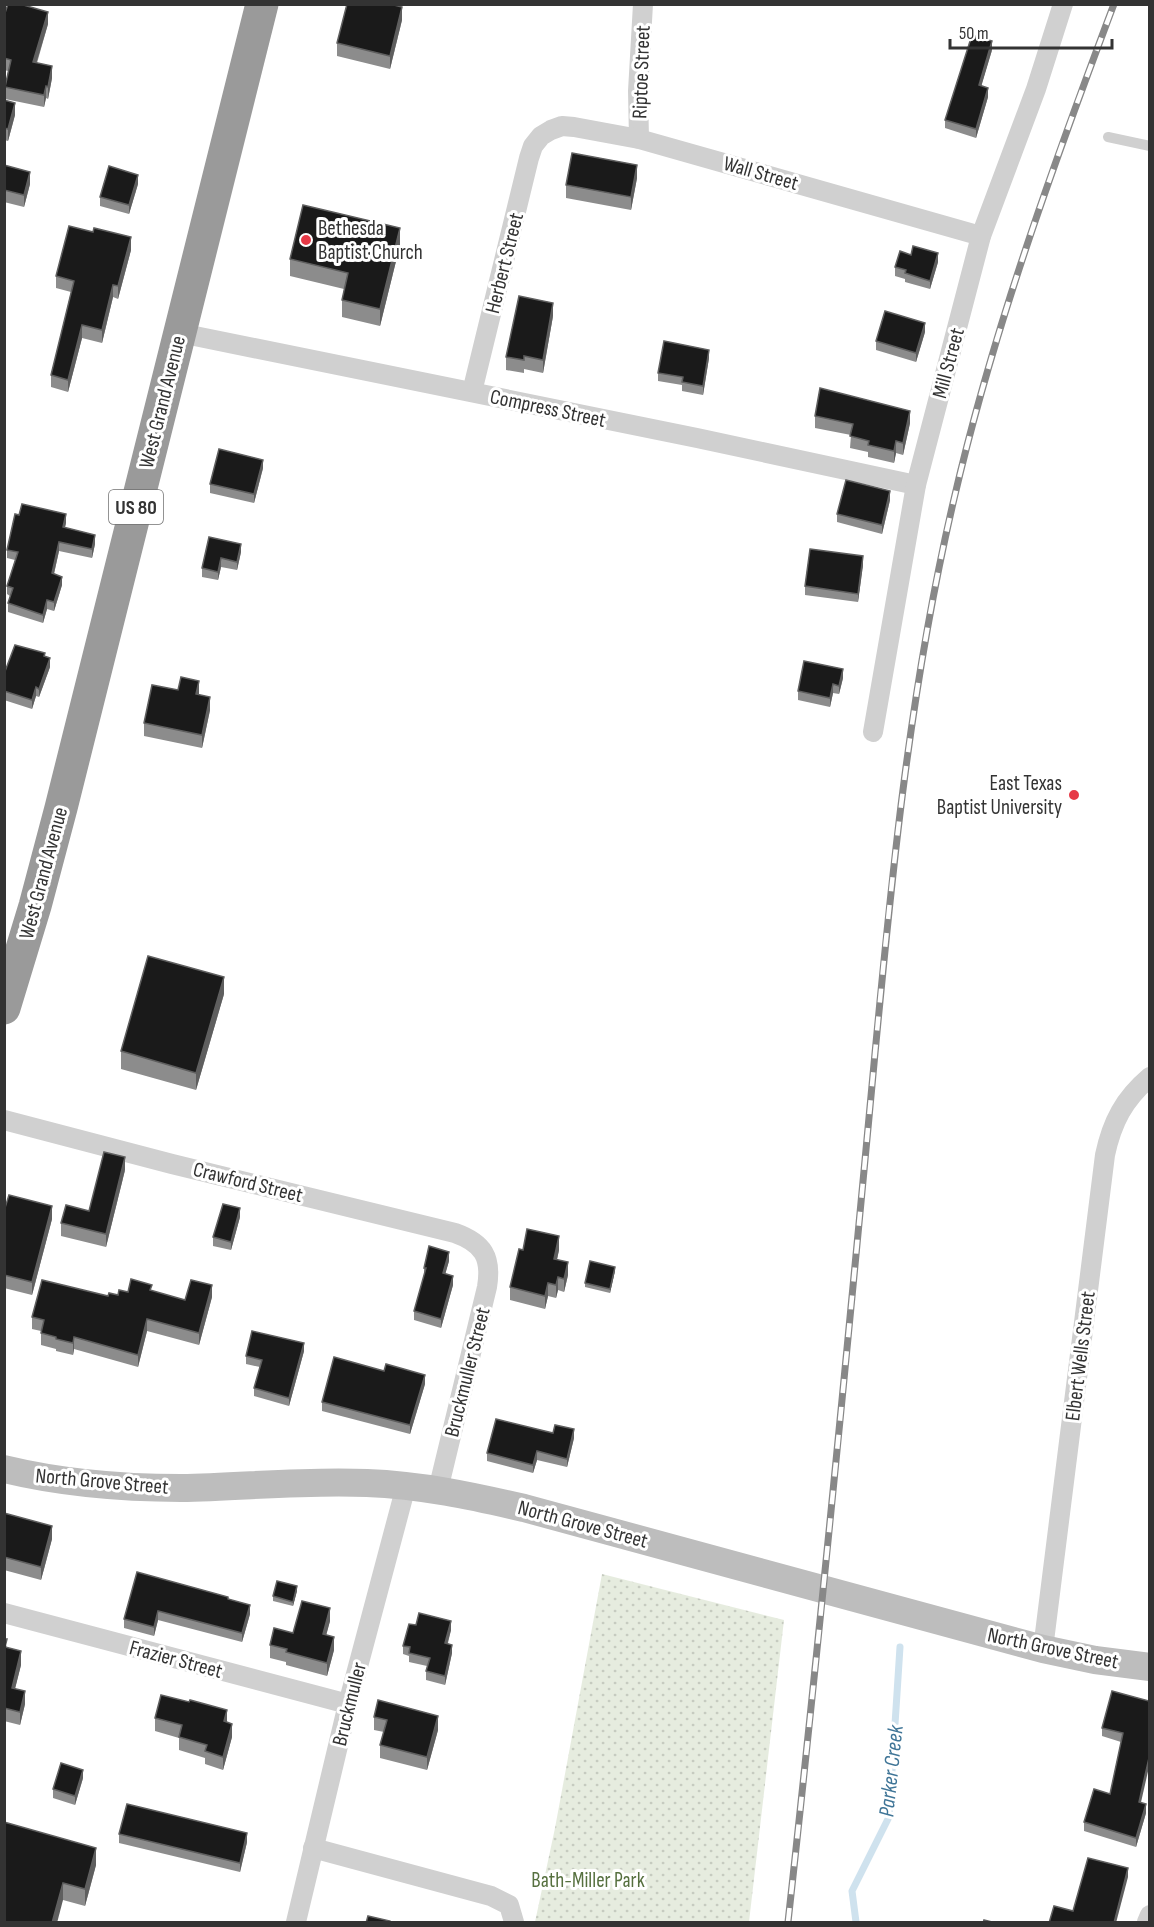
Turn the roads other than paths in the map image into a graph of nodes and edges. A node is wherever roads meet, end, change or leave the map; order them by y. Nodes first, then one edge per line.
1 (262, 4) edge
2 (643, 4) edge
3 (1063, 4) edge
4 (541, 136) joint
5 (1108, 137) dead end
6 (639, 139) junction
7 (1149, 146) edge
8 (981, 236) junction
9 (180, 333) junction
10 (472, 392) junction
11 (916, 485) junction
12 (873, 732) dead end
13 (4, 1008) edge
14 (1149, 1077) edge
15 (4, 1120) edge
16 (485, 1255) joint
17 (4, 1468) edge
18 (406, 1486) junction
19 (438, 1490) junction
20 (4, 1613) edge
21 (1043, 1649) junction
22 (1149, 1667) edge
23 (348, 1704) junction
24 (313, 1848) junction
25 (1149, 1915) edge
26 (513, 1918) edge
27 (296, 1923) edge
28 (1147, 1923) edge

1 - 9 highway, West Grand Avenue / US 80
2 - 6 street, Riptoe Street
3 - 8 street, Mill Street
4 - 6 street, Wall Street
4 - 10 street, Herbert Street
5 - 7 lane
6 - 8 street, Wall Street
8 - 11 street, Mill Street
9 - 10 street, Compress Street
9 - 13 highway, West Grand Avenue / US 80
10 - 11 street, Compress Street
11 - 12 street, Mill Street
14 - 21 street, Elbert Wells Street
15 - 16 street, Crawford Street
16 - 19 street, Bruckmuller Street
17 - 18 main road, North Grove Street
18 - 19 main road, North Grove Street
18 - 23 street, Bruckmuller
19 - 21 main road, North Grove Street
20 - 23 street, Frazier Street
21 - 22 main road, North Grove Street
23 - 24 street, Bruckmuller
24 - 26 street
24 - 27 street, Bruckmuller
25 - 28 street

